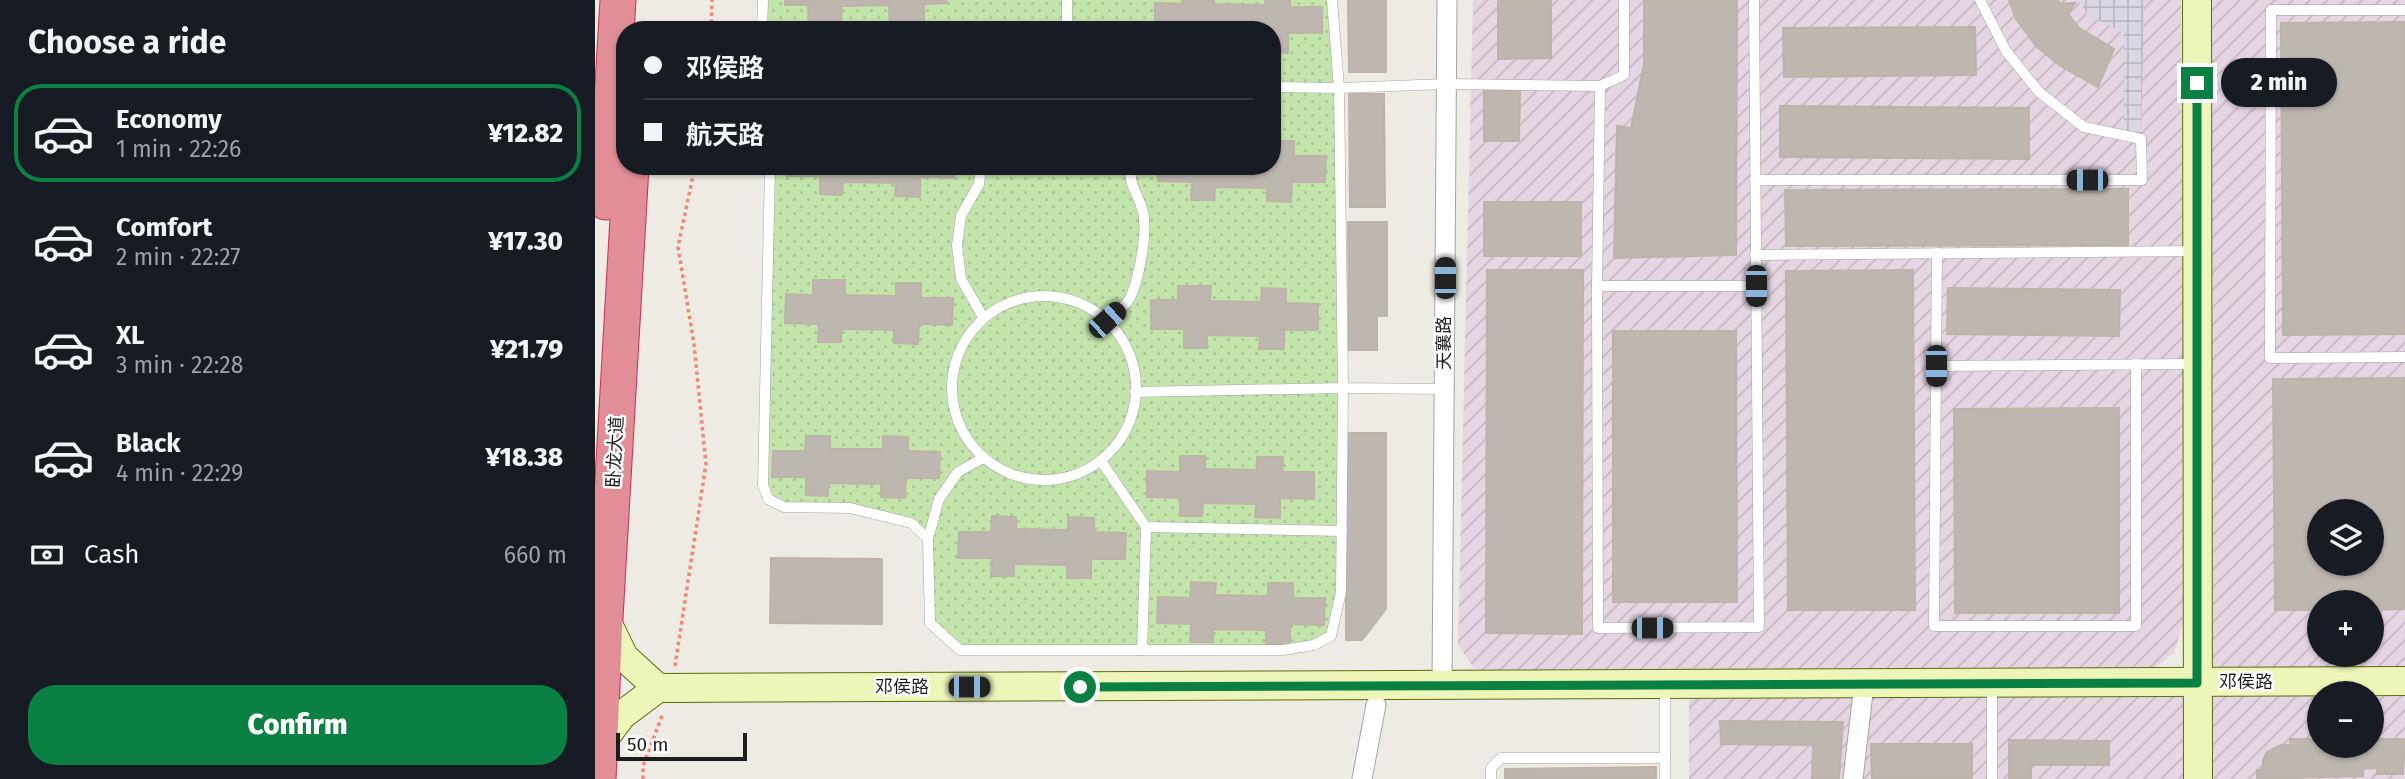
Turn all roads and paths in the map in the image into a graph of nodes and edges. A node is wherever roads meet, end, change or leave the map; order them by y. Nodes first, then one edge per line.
1 (618, 0) edge
2 (639, 0) edge
3 (712, 0) edge
4 (763, 0) edge
5 (1067, 0) edge
6 (1332, 0) edge
7 (1447, 0) edge
8 (1624, 0) edge
9 (1754, 0) edge
10 (1980, 0) edge
11 (2197, 0) edge
12 (2271, 5) edge
13 (2405, 10) edge
14 (617, 21) edge
15 (638, 21) edge
16 (711, 21) edge
17 (762, 21) edge
18 (1067, 21) edge
19 (616, 35) edge
20 (1446, 84) junction
21 (1599, 86) junction
22 (1281, 87) edge
23 (1339, 88) junction
24 (630, 175) edge
25 (693, 175) edge
26 (770, 175) edge
27 (980, 175) edge
28 (1130, 175) edge
29 (1755, 180) junction
30 (2197, 251) junction
31 (1937, 253) junction
32 (1755, 255) junction
33 (1597, 286) junction
34 (1756, 286) junction
35 (983, 317) junction
36 (1107, 320) junction
37 (2405, 357) edge
38 (2136, 364) junction
39 (2197, 364) junction
40 (1936, 366) junction
41 (1343, 388) junction
42 (1444, 389) junction
43 (1135, 391) junction
44 (595, 398) edge
45 (983, 458) junction
46 (1101, 461) junction
47 (1146, 527) junction
48 (1342, 531) junction
49 (928, 539) junction
50 (605, 618) junction
51 (1142, 650) junction
52 (2405, 681) edge
53 (2197, 683) junction
54 (1864, 684) junction
55 (1992, 684) junction
56 (1665, 685) junction
57 (1442, 686) junction
58 (665, 688) junction
59 (1376, 705) dead end
60 (600, 744) junction
61 (1665, 758) junction
62 (599, 779) edge
63 (643, 779) edge
64 (1362, 779) edge
65 (1491, 779) edge
66 (1665, 779) edge
67 (1853, 779) edge
68 (1992, 779) edge
69 (2198, 779) edge

1 - 14 highway
2 - 15 highway
3 - 16 path
4 - 17 lane
5 - 18 lane
6 - 23 lane
7 - 20 street, 天襄路
8 - 21 lane
9 - 29 lane
10 - 29 lane
11 - 30 street
12 - 13 lane
12 - 37 lane
19 - 44 highway
20 - 21 lane
20 - 23 lane
20 - 42 street, 天襄路
21 - 33 lane
22 - 23 lane
23 - 41 lane
24 - 50 highway, 卧龙大道
25 - 58 path
26 - 49 lane
27 - 35 lane
28 - 36 lane
29 - 32 lane
30 - 31 lane
30 - 39 street
31 - 32 lane
31 - 40 lane
32 - 34 lane
33 - 34 lane
33 - 34 lane
35 - 36 lane
35 - 45 lane
36 - 43 lane
38 - 39 lane
38 - 40 lane
38 - 40 lane
39 - 53 street
41 - 42 lane
41 - 43 lane
41 - 48 lane
42 - 57 street, 天襄路
43 - 46 lane
45 - 46 lane
45 - 49 lane
46 - 47 lane
47 - 48 lane
47 - 51 lane
48 - 51 lane
49 - 51 lane
50 - 58 street
50 - 60 highway, 卧龙大道
52 - 53 street, 邓侯路
53 - 55 street, 邓侯路
53 - 69 street
54 - 55 street, 邓侯路
54 - 56 street, 邓侯路
54 - 67 street
55 - 68 lane
56 - 57 street, 邓侯路
56 - 61 lane
57 - 58 street, 邓侯路
58 - 60 street
58 - 63 path
59 - 64 street
60 - 62 highway, 卧龙大道
61 - 65 lane
61 - 66 lane

